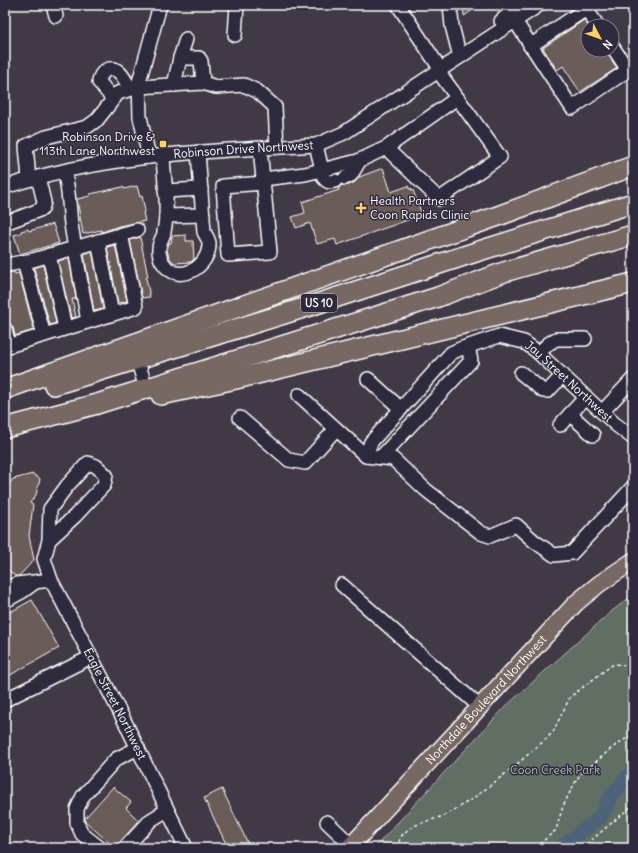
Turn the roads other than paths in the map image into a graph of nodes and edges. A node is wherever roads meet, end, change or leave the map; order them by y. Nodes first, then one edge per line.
1 (160, 5) edge
2 (238, 5) edge
3 (398, 5) edge
4 (450, 5) edge
5 (539, 5) edge
6 (517, 6) edge
7 (584, 7) edge
8 (592, 18) edge
9 (514, 21) junction
10 (235, 34) dead end
11 (186, 39) dead end
12 (530, 46) junction
13 (460, 57) junction
14 (180, 58) junction
15 (620, 58) edge
16 (440, 70) junction
17 (203, 83) junction
18 (174, 85) junction
19 (135, 88) junction
20 (457, 98) junction
21 (113, 99) junction
22 (316, 144) junction
23 (277, 147) junction
24 (260, 148) junction
25 (386, 148) junction
26 (198, 152) junction
27 (163, 156) junction
28 (149, 157) junction
29 (360, 160) junction
30 (633, 166) edge
31 (322, 170) junction
32 (64, 171) junction
33 (34, 178) junction
34 (263, 181) junction
35 (5, 187) edge
36 (201, 189) junction
37 (165, 191) junction
38 (633, 203) edge
39 (203, 215) junction
40 (166, 216) junction
41 (5, 223) edge
42 (137, 230) dead end
43 (121, 234) junction
44 (633, 235) edge
45 (98, 241) junction
46 (75, 247) junction
47 (48, 255) junction
48 (24, 262) junction
49 (5, 264) edge
50 (633, 283) edge
51 (112, 314) junction
52 (88, 321) junction
53 (65, 328) junction
54 (5, 329) edge
55 (44, 335) junction
56 (585, 339) dead end
57 (473, 345) junction
58 (7, 346) edge
59 (539, 353) junction
60 (137, 359) junction
61 (521, 373) dead end
62 (563, 375) junction
63 (368, 379) dead end
64 (633, 379) edge
65 (146, 388) junction
66 (5, 389) edge
67 (299, 395) dead end
68 (586, 397) junction
69 (5, 400) edge
70 (401, 409) junction
71 (602, 412) junction
72 (570, 414) junction
73 (240, 418) dead end
74 (560, 425) dead end
75 (385, 426) junction
76 (5, 428) edge
77 (336, 429) junction
78 (593, 435) dead end
79 (398, 438) junction
80 (633, 438) edge
81 (366, 456) junction
82 (380, 458) junction
83 (633, 487) edge
84 (49, 540) junction
85 (633, 561) edge
86 (51, 580) junction
87 (34, 582) junction
88 (342, 585) dead end
89 (5, 588) edge
90 (5, 601) edge
91 (91, 657) junction
92 (5, 700) edge
93 (480, 707) junction
94 (138, 748) junction
95 (167, 810) junction
96 (327, 822) dead end
97 (350, 847) edge
98 (100, 848) edge
99 (125, 848) edge
100 (186, 848) edge

1 - 19 street
2 - 10 street
3 - 16 street
4 - 13 street
5 - 9 street, Robinson Drive Northwest
6 - 13 street, Robinson Drive Northwest
7 - 8 street
7 - 12 street
9 - 12 street
9 - 13 street, Robinson Drive Northwest
11 - 14 street
12 - 15 street
13 - 16 street, Robinson Drive Northwest
14 - 17 street
14 - 18 street
16 - 20 street
16 - 22 street, Robinson Drive Northwest
17 - 18 street
17 - 23 street
18 - 19 street
19 - 21 street
19 - 21 street
19 - 28 street
20 - 25 street
20 - 25 street
21 - 33 street
22 - 23 street, Robinson Drive Northwest
22 - 31 street
23 - 24 street, Robinson Drive Northwest
24 - 26 street, Robinson Drive Northwest
24 - 34 street
25 - 29 street
26 - 27 street, Robinson Drive Northwest
26 - 36 street
27 - 28 street, Robinson Drive Northwest
27 - 37 street
28 - 32 street, Robinson Drive Northwest
29 - 31 street
29 - 31 street
30 - 66 highway
31 - 34 street
32 - 33 street, Robinson Drive Northwest
32 - 46 street
33 - 35 street, Robinson Drive Northwest
33 - 41 street
34 - 34 street
36 - 37 street
36 - 39 street
37 - 40 street
38 - 60 highway, US 10
39 - 40 street
39 - 40 street
42 - 43 street
43 - 45 street
43 - 51 street
44 - 65 highway, US 10
45 - 46 street
45 - 51 street
46 - 47 street
46 - 52 street
47 - 48 street
47 - 53 street
48 - 49 street
48 - 55 street
50 - 76 highway
51 - 52 street
52 - 53 street
53 - 55 street
54 - 58 street
55 - 58 street
56 - 59 street
57 - 59 street, Jay Street Northwest
57 - 70 street, Jay Street Northwest
57 - 79 street
59 - 62 street, Jay Street Northwest
60 - 65 street
60 - 69 highway, US 10
61 - 62 street
62 - 68 street, Jay Street Northwest
63 - 70 street
64 - 71 street
65 - 76 highway, US 10
67 - 77 street
68 - 71 street, Jay Street Northwest
68 - 72 street
70 - 75 street, Jay Street Northwest
71 - 80 street, Jay Street Northwest
72 - 74 street
72 - 78 street
73 - 77 street
75 - 79 street
75 - 81 street, Jay Street Northwest
77 - 81 street
79 - 82 street
81 - 82 street
82 - 83 street
84 - 84 street
84 - 86 street, Eagle Street Northwest
85 - 93 main road, Northdale Boulevard Northwest
86 - 87 street
86 - 91 street, Eagle Street Northwest
87 - 89 street
87 - 90 street
88 - 93 street
91 - 92 street
91 - 94 street, Eagle Street Northwest
93 - 97 main road, Northdale Boulevard Northwest
94 - 95 street, Eagle Street Northwest
94 - 98 street
95 - 99 street
95 - 100 street, Eagle Street Northwest
96 - 97 street

